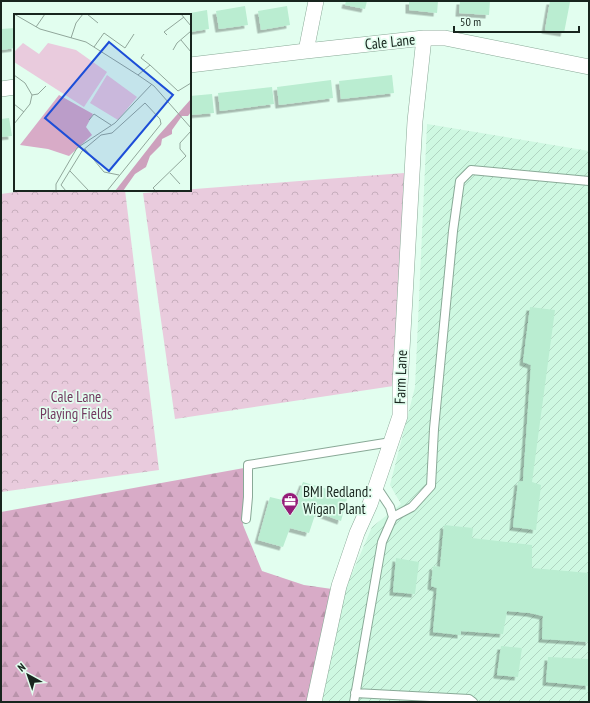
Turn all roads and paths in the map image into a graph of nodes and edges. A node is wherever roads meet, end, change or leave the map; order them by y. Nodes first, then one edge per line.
1 (316, 1) edge
2 (424, 38) junction
3 (306, 51) junction
4 (191, 65) edge
5 (589, 67) edge
6 (14, 87) edge
7 (1, 89) edge
8 (589, 181) edge
9 (391, 442) junction
10 (376, 486) junction
11 (393, 517) junction
12 (246, 519) dead end
13 (355, 693) junction
14 (314, 702) edge
15 (354, 702) edge
16 (472, 702) edge

1 - 3 street
2 - 3 street, Cale Lane
2 - 5 street, Cale Lane
2 - 9 street, Farm Lane
3 - 4 street, Cale Lane
6 - 7 street
8 - 11 lane
9 - 10 street, Farm Lane
9 - 12 lane
10 - 11 lane
10 - 14 street, Farm Lane
11 - 13 lane
13 - 15 lane
13 - 16 lane

